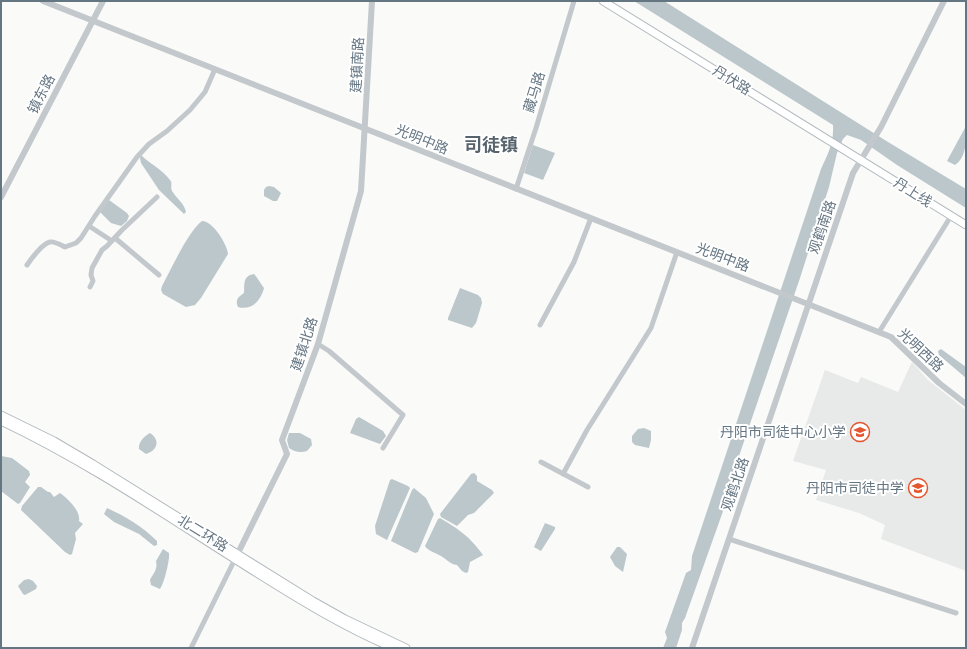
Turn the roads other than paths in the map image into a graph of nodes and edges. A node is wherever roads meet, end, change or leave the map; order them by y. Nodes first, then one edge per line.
1 (43, 1) edge
2 (103, 1) edge
3 (372, 1) edge
4 (574, 1) edge
5 (603, 1) edge
6 (944, 1) edge
7 (93, 21) junction
8 (215, 69) junction
9 (365, 129) junction
10 (861, 159) junction
11 (516, 189) junction
12 (157, 196) dead end
13 (1, 197) edge
14 (952, 216) junction
15 (591, 218) junction
16 (966, 225) edge
17 (89, 226) junction
18 (114, 240) junction
19 (677, 252) junction
20 (27, 265) dead end
21 (159, 276) dead end
22 (90, 287) dead end
23 (809, 304) junction
24 (540, 326) dead end
25 (879, 332) junction
26 (318, 344) junction
27 (966, 404) edge
28 (1, 415) edge
29 (1, 421) edge
30 (383, 448) dead end
31 (541, 462) dead end
32 (563, 474) junction
33 (588, 487) dead end
34 (730, 539) junction
35 (236, 557) junction
36 (956, 613) dead end
37 (191, 648) edge
38 (392, 648) edge
39 (406, 648) edge
40 (692, 648) edge

1 - 7 street, 光明中路
2 - 7 street, 镇东路
3 - 9 street, 建镇南路
4 - 11 street, 藏马路
5 - 10 main road, 丹伏路
6 - 10 street, 观鹤南路
7 - 8 street, 光明中路
7 - 13 street, 镇东路
8 - 9 street, 光明中路
8 - 17 street
9 - 11 street, 光明中路
9 - 26 street, 建镇北路
10 - 14 main road, 丹上线
10 - 23 street, 观鹤南路
11 - 15 street, 光明中路
12 - 18 street
14 - 16 main road, 丹上线
14 - 25 street
15 - 19 street, 光明中路
15 - 24 street
17 - 18 street
17 - 20 street
18 - 21 street
18 - 22 street
19 - 23 street, 光明中路
19 - 32 street
23 - 25 street, 光明西路
23 - 34 street, 观鹤北路
25 - 27 street, 光明西路
26 - 30 street
26 - 35 street, 建镇北路
28 - 35 main road, 北二环路
29 - 35 main road, 北二环路
31 - 32 street
32 - 33 street
34 - 36 street
34 - 40 street, 观鹤北路
35 - 37 street
35 - 38 main road, 北二环路
35 - 39 main road, 北二环路

